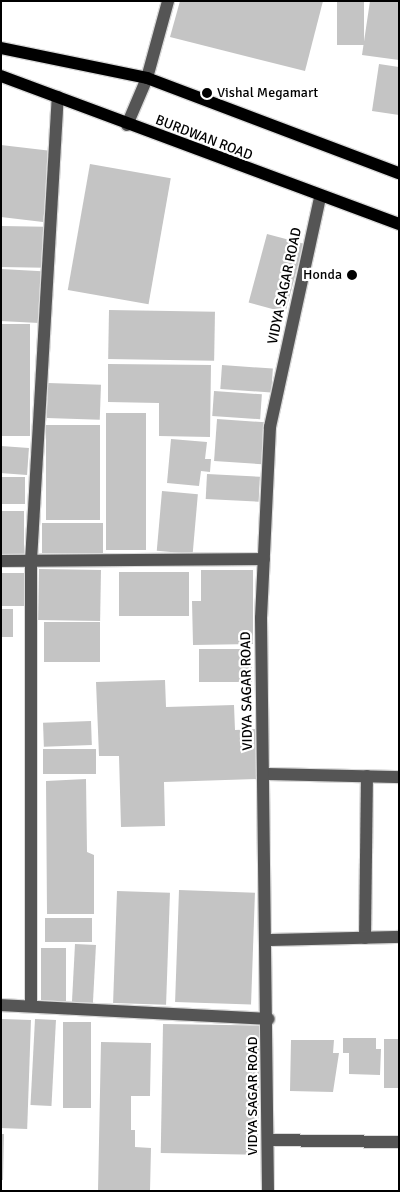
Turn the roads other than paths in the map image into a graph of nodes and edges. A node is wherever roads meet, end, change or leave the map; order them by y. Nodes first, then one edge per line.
1 (168, 1) edge
2 (1, 48) edge
3 (1, 76) edge
4 (147, 78) junction
5 (58, 97) junction
6 (126, 125) junction
7 (399, 173) edge
8 (320, 197) junction
9 (399, 224) edge
10 (264, 559) junction
11 (1, 561) edge
12 (31, 561) junction
13 (263, 774) junction
14 (367, 776) junction
15 (399, 777) edge
16 (399, 937) edge
17 (365, 938) junction
18 (266, 940) junction
19 (1, 1005) edge
20 (32, 1006) junction
21 (269, 1019) junction
22 (268, 1140) junction
23 (399, 1142) edge
24 (268, 1191) edge

1 - 4 street
2 - 4 main road
3 - 5 main road, BURDWAN ROAD
4 - 6 street
4 - 7 main road
5 - 6 main road, BURDWAN ROAD
5 - 12 street
6 - 8 main road, BURDWAN ROAD
8 - 9 main road, BURDWAN ROAD
8 - 10 street, VIDYA SAGAR ROAD
10 - 12 street
10 - 13 street, VIDYA SAGAR ROAD
11 - 12 street
12 - 20 street
13 - 14 street
13 - 18 street, VIDYA SAGAR ROAD
14 - 15 street
14 - 17 street
16 - 17 street
17 - 18 street
18 - 21 street, VIDYA SAGAR ROAD
19 - 20 street
20 - 21 street
21 - 22 street, VIDYA SAGAR ROAD
22 - 23 street
22 - 24 street, VIDYA SAGAR ROAD

